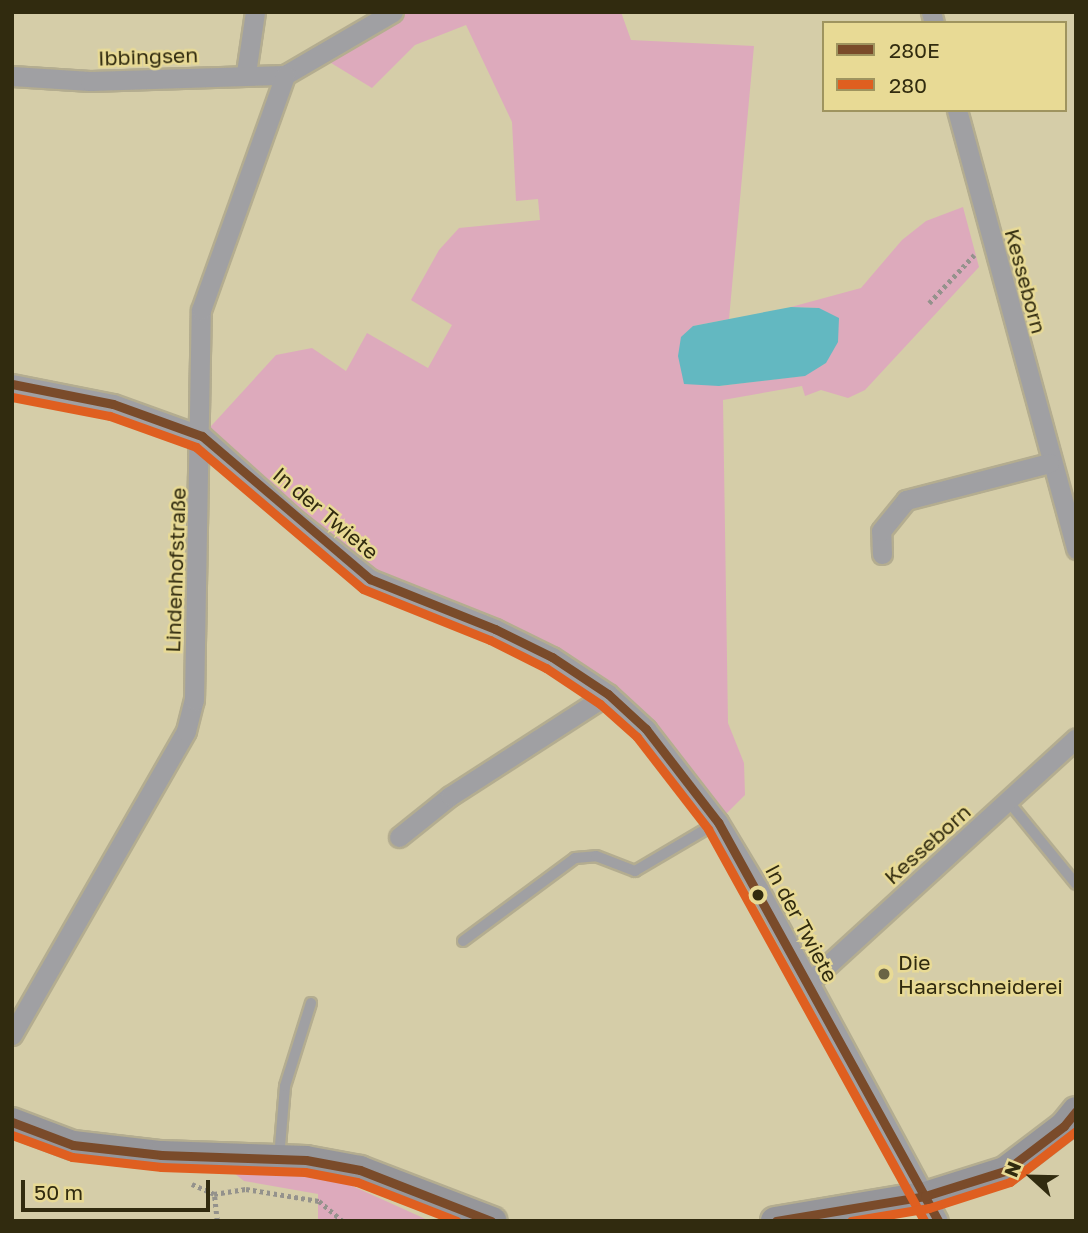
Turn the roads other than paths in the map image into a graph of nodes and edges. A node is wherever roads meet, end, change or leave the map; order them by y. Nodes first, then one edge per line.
1 (255, 12) edge
2 (393, 12) edge
3 (246, 73) junction
4 (285, 75) junction
5 (12, 76) edge
6 (958, 112) edge
7 (12, 384) edge
8 (202, 436) junction
9 (1049, 463) junction
10 (1076, 549) edge
11 (882, 554) dead end
12 (608, 694) junction
13 (1076, 738) edge
14 (1007, 801) junction
15 (718, 822) junction
16 (399, 837) dead end
17 (1076, 884) edge
18 (463, 941) dead end
19 (808, 983) junction
20 (311, 1003) dead end
21 (12, 1035) edge
22 (1076, 1111) edge
23 (12, 1122) edge
24 (279, 1159) junction
25 (931, 1209) edge
26 (492, 1221) edge
27 (775, 1221) edge

1 - 3 street
2 - 4 street
3 - 4 street, Ibbingsen
3 - 5 street, Ibbingsen
4 - 8 street, Lindenhofstraße
6 - 9 street, Kesseborn
7 - 8 street, In der Twiete
8 - 12 street, In der Twiete
8 - 21 street, Lindenhofstraße
9 - 10 street, Kesseborn
9 - 11 street
12 - 15 street, In der Twiete
12 - 16 street
13 - 14 street, Kesseborn
14 - 17 lane
14 - 19 street, Kesseborn
15 - 18 lane
15 - 19 street, In der Twiete
19 - 25 street, In der Twiete
20 - 24 lane
22 - 25 main road
23 - 24 main road
24 - 26 main road
25 - 27 main road

